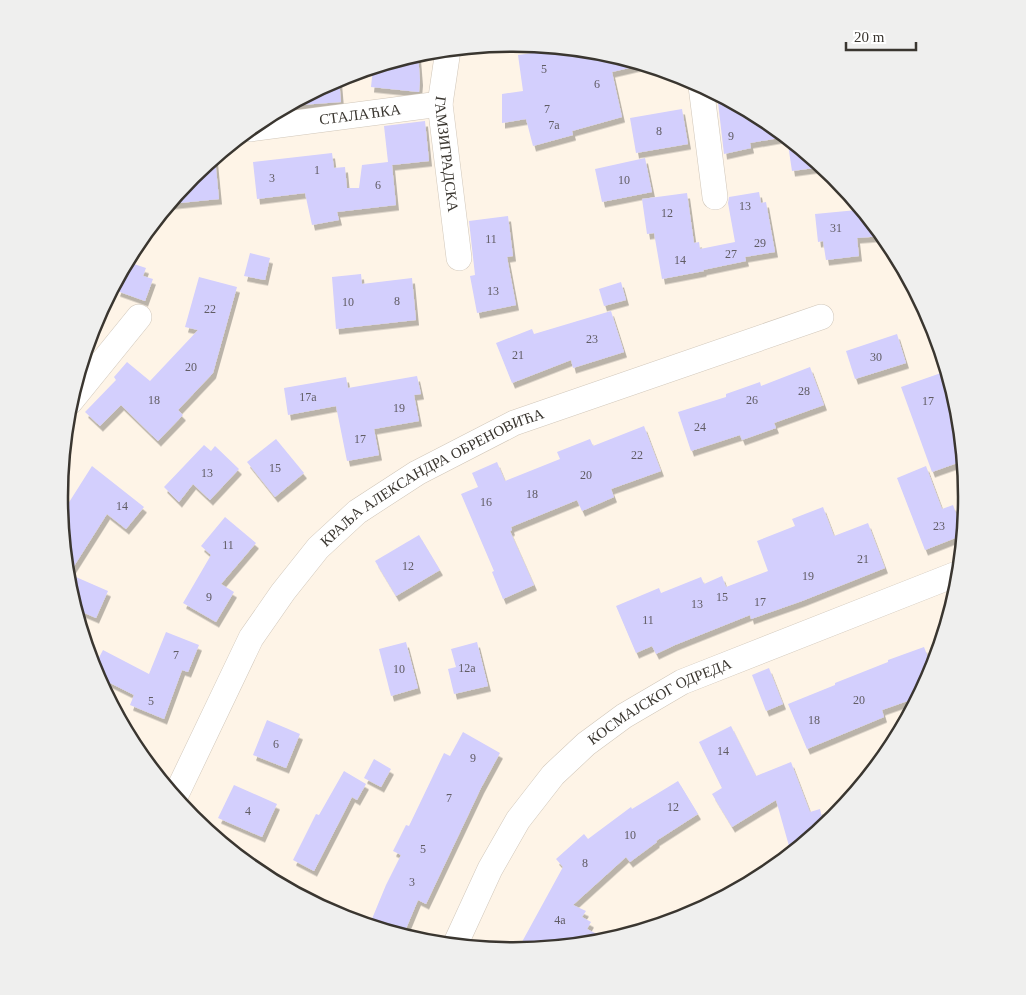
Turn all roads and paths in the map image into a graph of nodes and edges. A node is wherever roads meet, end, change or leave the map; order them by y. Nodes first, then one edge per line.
1 (447, 57) edge
2 (702, 94) edge
3 (440, 104) junction
4 (266, 127) edge
5 (715, 197) dead end
6 (460, 258) dead end
7 (139, 317) dead end
8 (821, 317) dead end
9 (82, 387) edge
10 (950, 576) edge
11 (177, 790) edge
12 (458, 939) edge

1 - 3 street, ГАМЗИГРАДСКА
2 - 5 street
3 - 4 street, СТАЛАЋКА
3 - 6 street, ГАМЗИГРАДСКА
7 - 9 street
8 - 11 street, КРАЉА АЛЕКСАНДРА ОБРЕНОВИЋА
10 - 12 street, КОСМАЈСКОГ ОДРЕДА

